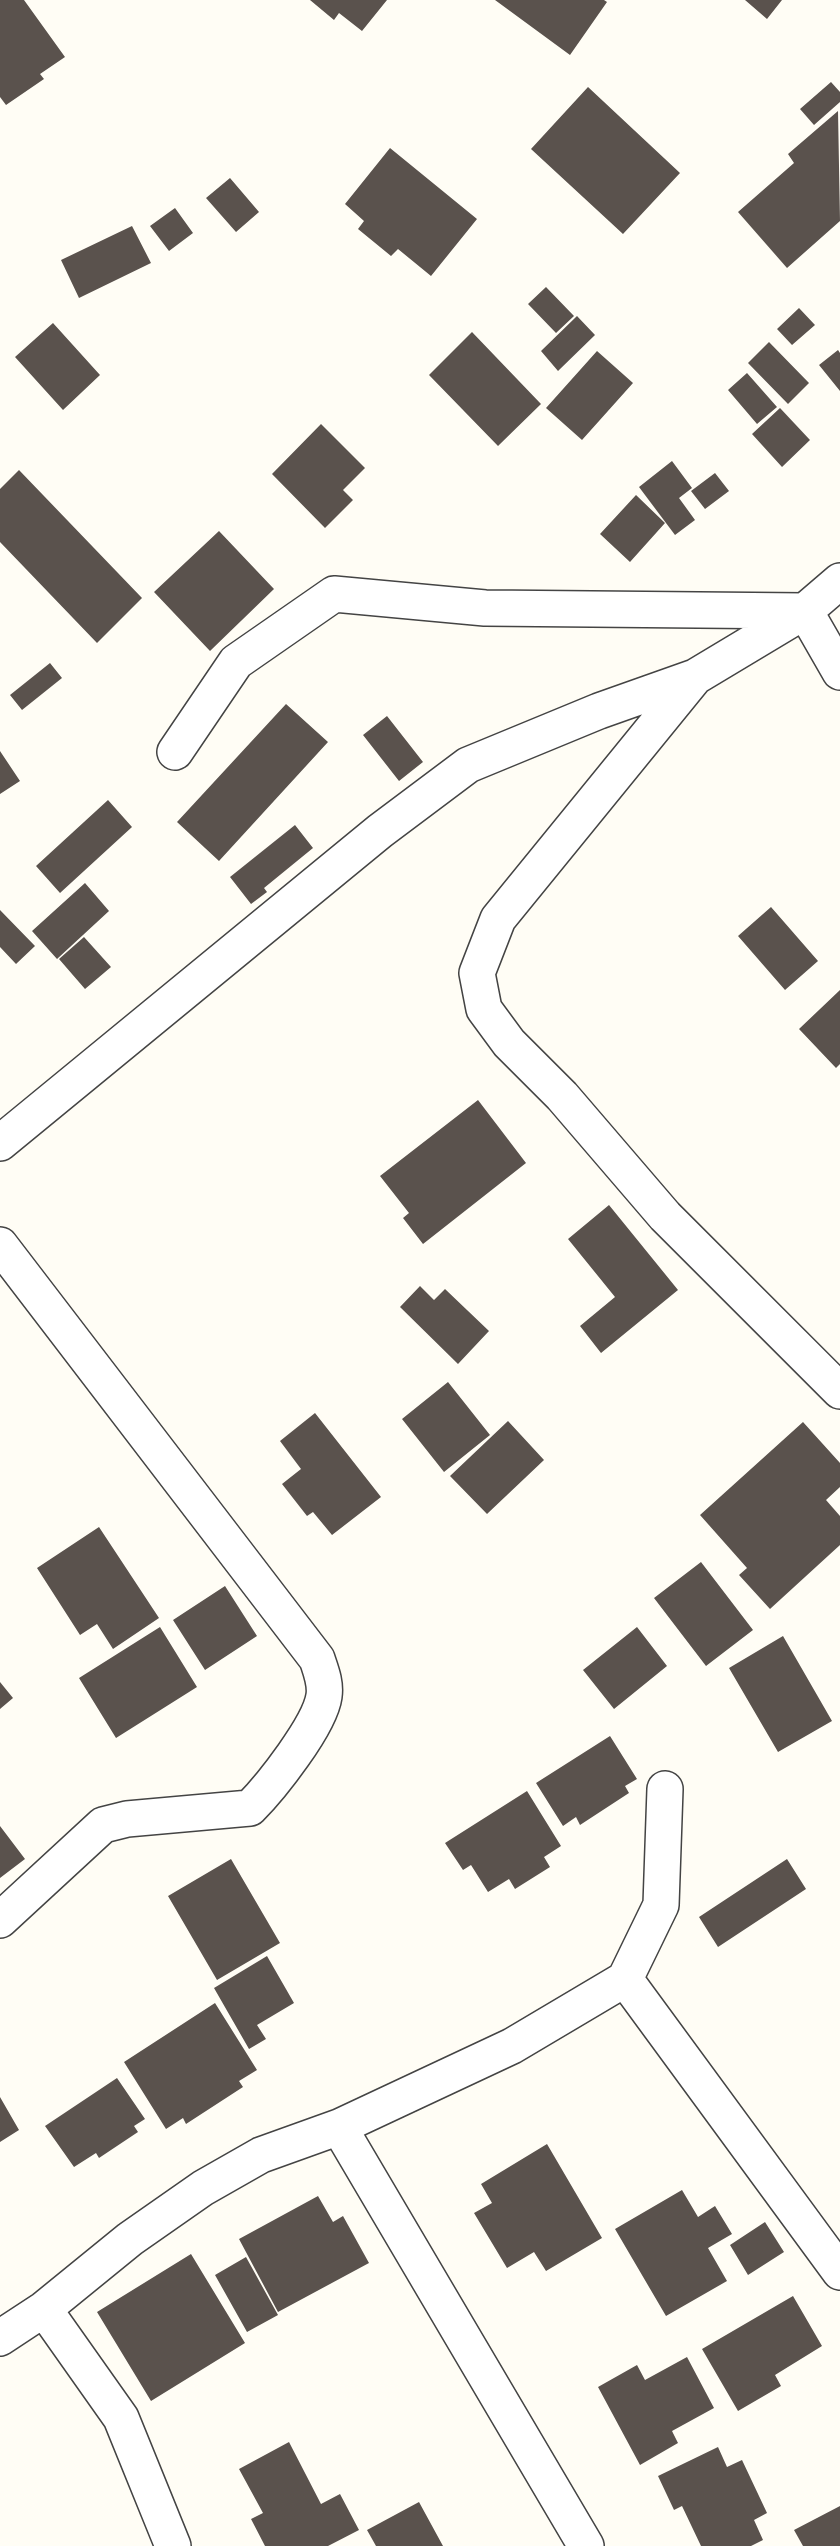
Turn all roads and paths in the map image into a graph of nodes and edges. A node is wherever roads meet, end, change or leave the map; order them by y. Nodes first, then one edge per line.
1 (840, 581) edge
2 (805, 611) junction
3 (840, 672) edge
4 (695, 677) junction
5 (175, 752) dead end
6 (0, 1143) edge
7 (0, 1245) edge
8 (840, 1391) edge
9 (666, 1789) dead end
10 (0, 1920) edge
11 (625, 1979) junction
12 (339, 2127) junction
13 (840, 2272) edge
14 (44, 2309) junction
15 (0, 2338) edge
16 (173, 2546) edge
17 (586, 2546) edge

1 - 2 street
2 - 3 street
2 - 4 street
2 - 5 street
4 - 6 street
4 - 8 street
7 - 10 street
9 - 11 street
11 - 12 street
11 - 13 street
12 - 14 street
12 - 17 street
14 - 15 street
14 - 16 street

